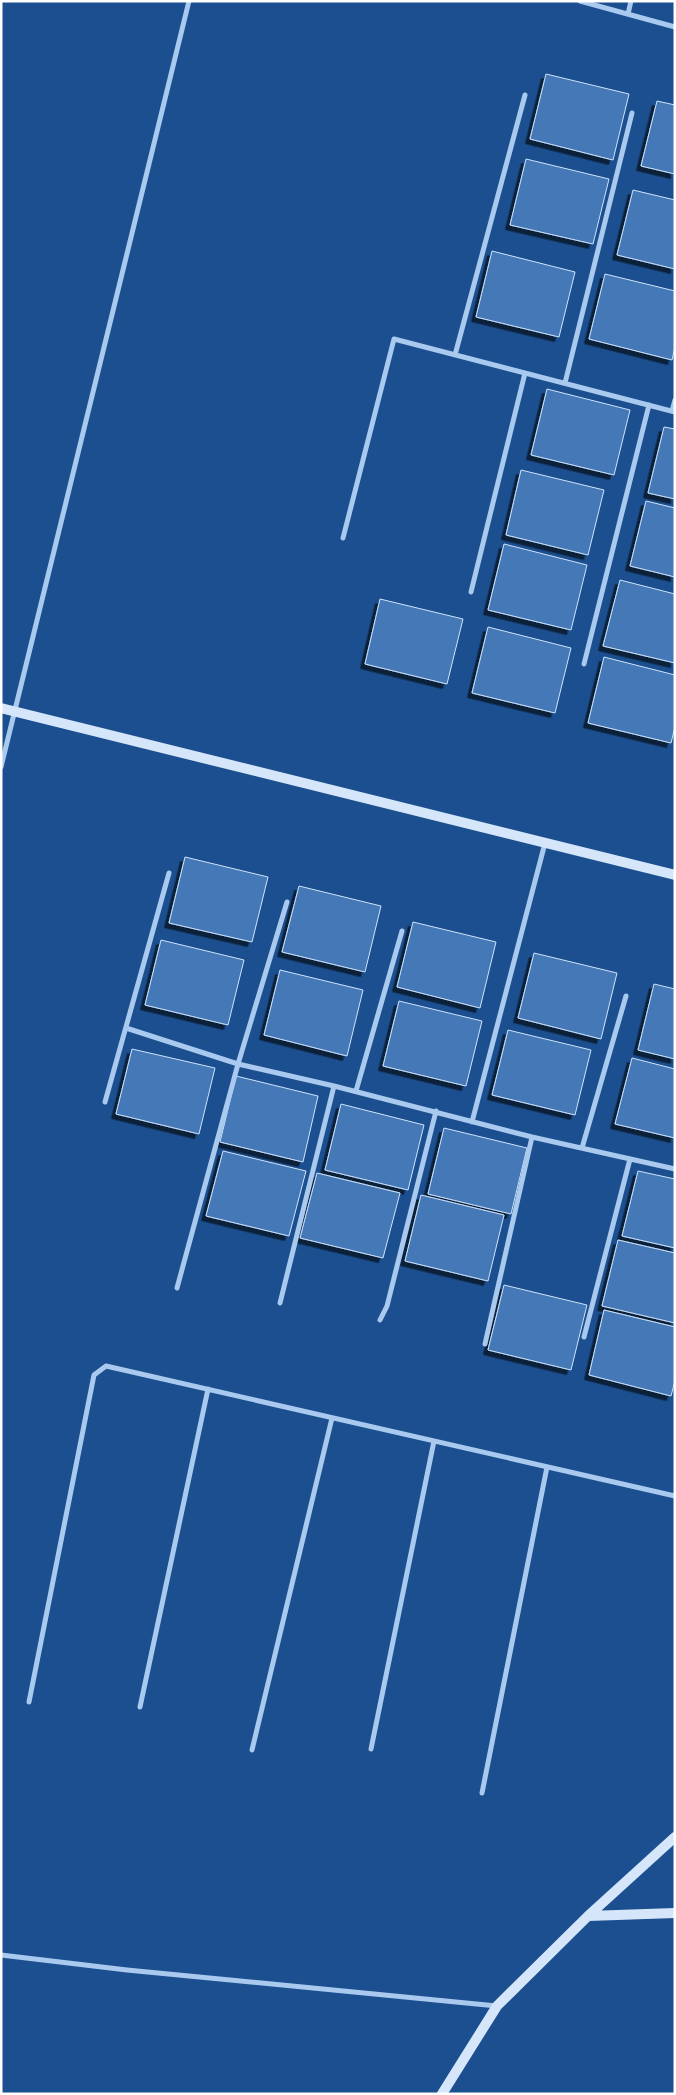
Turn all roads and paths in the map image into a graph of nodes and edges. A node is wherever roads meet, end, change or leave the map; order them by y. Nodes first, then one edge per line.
1 (189, 1) edge
2 (580, 1) edge
3 (631, 1) edge
4 (628, 14) junction
5 (675, 27) edge
6 (526, 95) dead end
7 (632, 113) dead end
8 (455, 355) junction
9 (526, 373) junction
10 (565, 384) junction
11 (675, 400) edge
12 (649, 405) junction
13 (673, 412) edge
14 (343, 538) dead end
15 (471, 592) dead end
16 (584, 664) dead end
17 (1, 708) edge
18 (16, 711) junction
19 (1, 767) edge
20 (545, 843) junction
21 (169, 873) dead end
22 (675, 874) edge
23 (287, 902) dead end
24 (402, 931) dead end
25 (626, 996) dead end
26 (126, 1028) junction
27 (238, 1064) junction
28 (334, 1086) junction
29 (356, 1091) junction
30 (105, 1102) dead end
31 (436, 1111) junction
32 (472, 1122) junction
33 (532, 1137) junction
34 (582, 1148) junction
35 (630, 1159) junction
36 (675, 1169) edge
37 (177, 1288) dead end
38 (280, 1303) dead end
39 (380, 1320) dead end
40 (584, 1338) dead end
41 (485, 1344) dead end
42 (208, 1389) junction
43 (332, 1418) junction
44 (434, 1441) junction
45 (547, 1467) junction
46 (675, 1496) edge
47 (29, 1702) dead end
48 (140, 1707) dead end
49 (371, 1749) dead end
50 (252, 1750) dead end
51 (482, 1793) dead end
52 (675, 1837) edge
53 (675, 1913) edge
54 (588, 1916) junction
55 (1, 1955) edge
56 (497, 2006) junction
57 (442, 2094) edge

1 - 18 street
2 - 4 street
3 - 4 street
4 - 5 street
6 - 8 street
7 - 10 street
8 - 9 street
8 - 14 street
9 - 10 street
9 - 15 street
10 - 12 street
11 - 13 street
12 - 13 street
12 - 16 street
17 - 18 street
18 - 19 street
18 - 20 street
20 - 22 street
20 - 32 street
21 - 26 street
23 - 27 street
24 - 29 street
25 - 34 street
26 - 27 street
26 - 30 street
27 - 28 street
27 - 37 street
28 - 29 street
28 - 38 street
29 - 31 street
31 - 32 street
31 - 39 street
32 - 33 street
33 - 34 street
33 - 41 street
34 - 35 street
35 - 36 street
35 - 40 street
42 - 43 street
42 - 47 street
42 - 48 street
43 - 44 street
43 - 50 street
44 - 45 street
44 - 49 street
45 - 46 street
45 - 51 street
52 - 54 street
53 - 54 street
54 - 56 street
55 - 56 street
56 - 57 street

